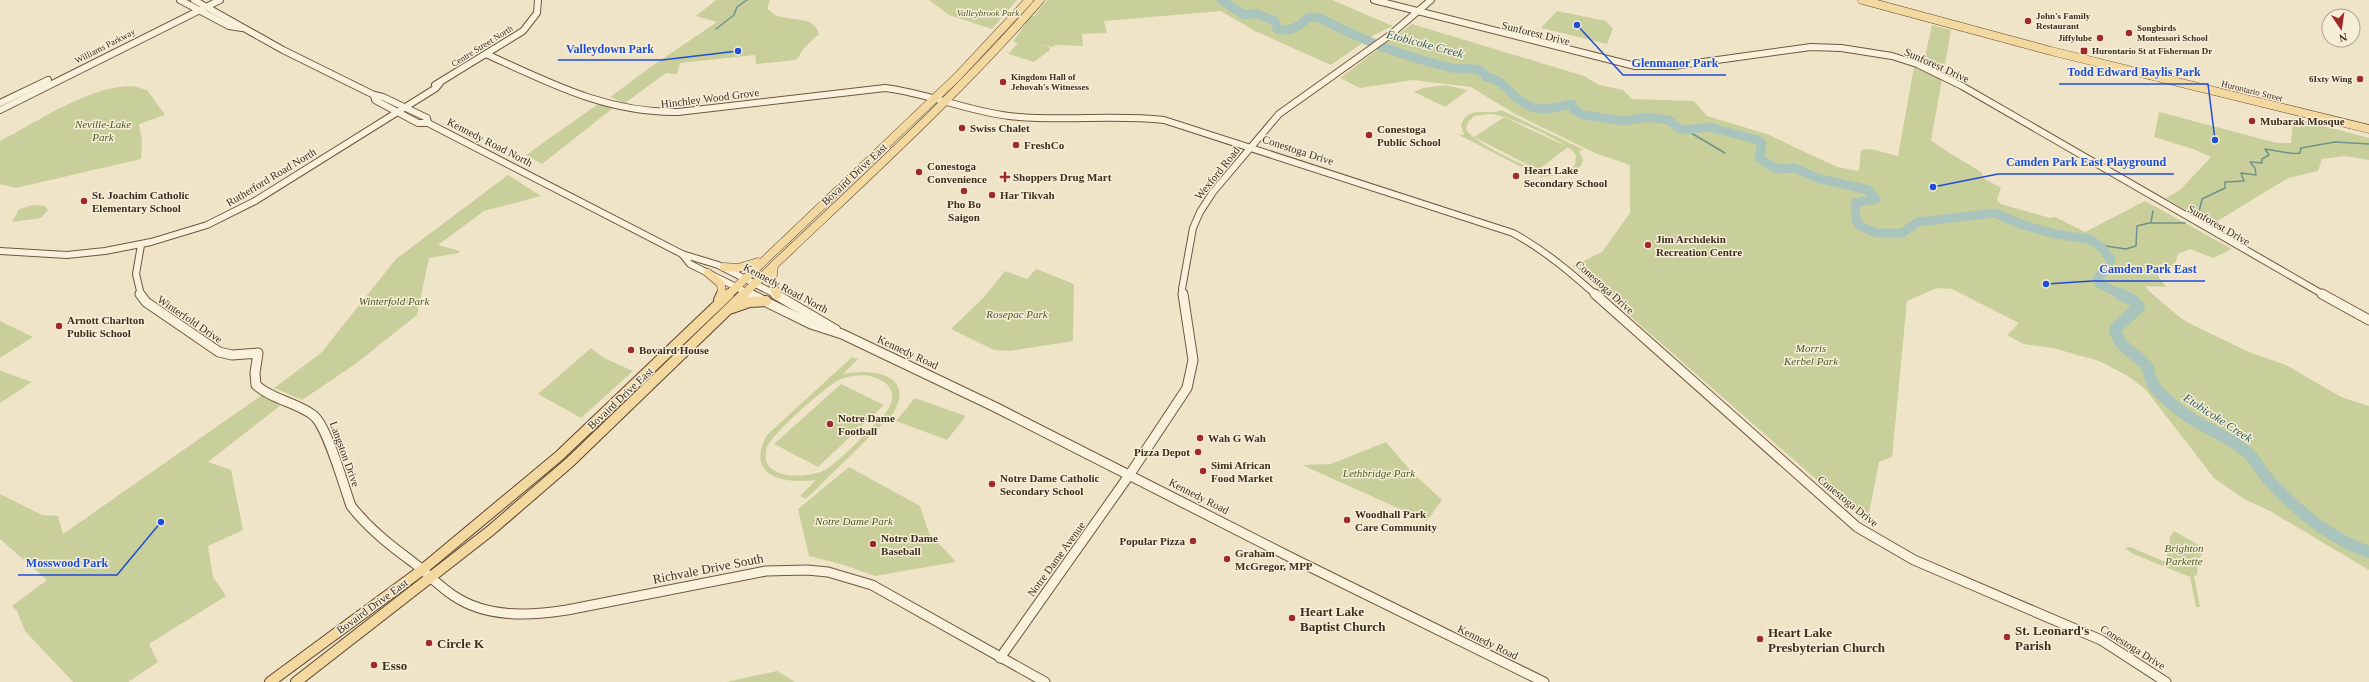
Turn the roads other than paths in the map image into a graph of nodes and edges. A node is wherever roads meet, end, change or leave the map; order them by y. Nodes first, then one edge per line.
1 (180, 0) edge
2 (194, 0) edge
3 (209, 0) edge
4 (220, 0) edge
5 (538, 0) edge
6 (1029, 0) edge
7 (1040, 0) edge
8 (1374, 0) edge
9 (1431, 0) edge
10 (1862, 0) edge
11 (200, 7) junction
12 (1417, 12) junction
13 (486, 54) junction
14 (374, 95) junction
15 (935, 98) junction
16 (946, 100) junction
17 (0, 103) edge
18 (403, 106) junction
19 (0, 110) edge
20 (396, 111) junction
21 (2295, 112) junction
22 (428, 123) junction
23 (2369, 129) edge
24 (2369, 134) edge
25 (1252, 147) junction
26 (141, 245) junction
27 (0, 251) edge
28 (682, 254) junction
29 (768, 256) junction
30 (774, 265) junction
31 (724, 267) junction
32 (708, 273) junction
33 (744, 278) junction
34 (755, 284) junction
35 (736, 286) junction
36 (746, 292) junction
37 (777, 296) junction
38 (766, 301) junction
39 (716, 304) junction
40 (727, 310) junction
41 (2369, 320) edge
42 (842, 334) junction
43 (258, 353) joint
44 (1130, 474) junction
45 (422, 570) junction
46 (432, 578) junction
47 (1000, 658) junction
48 (270, 682) edge
49 (296, 682) edge
50 (1045, 682) edge
51 (1544, 682) edge
52 (2166, 682) edge

1 - 11 street, Kennedy Road North
2 - 11 street, Kennedy Road North
3 - 11 street, Williams Parkway
4 - 11 street, Williams Parkway
5 - 13 street, Centre Street North
6 - 15 main road, Bovaird Drive East
7 - 16 main road, Bovaird Drive East
8 - 12 street, Sunforest Drive
9 - 12 street, Wexford Road
10 - 21 main road, Hurontario Street
11 - 14 street, Kennedy Road North
11 - 17 street, Williams Parkway
11 - 19 street, Williams Parkway
12 - 25 street, Wexford Road
12 - 41 street, Sunforest Drive
13 - 15 street, Hinchley Wood Grove
13 - 18 street, Centre Street North
14 - 18 street, Kennedy Road North
14 - 20 street, Kennedy Road North
15 - 16 street, Hinchley Wood Grove
15 - 29 main road, Bovaird Drive East
16 - 25 street, Conestoga Drive
16 - 30 main road, Bovaird Drive East
18 - 20 street, Centre Street North
18 - 22 street, Kennedy Road North
20 - 22 street, Kennedy Road North
20 - 26 street, Rutherford Road North
21 - 23 main road, Hurontario Street
21 - 24 main road, Hurontario Street
22 - 28 street, Kennedy Road North
25 - 44 street, Wexford Road
25 - 52 street, Conestoga Drive
26 - 27 street, Rutherford Road North
26 - 43 street, Winterfold Drive
28 - 31 street, Kennedy Road North
28 - 32 street, Kennedy Road North
29 - 31 main road
29 - 33 main road, Bovaird Drive East
30 - 34 main road, Bovaird Drive East
30 - 37 main road
31 - 33 street, Kennedy Road North
32 - 35 street, Kennedy Road North
32 - 39 main road
33 - 34 street, Kennedy Road North
33 - 35 main road, Bovaird Drive East
34 - 36 main road, Bovaird Drive East
34 - 37 street, Kennedy Road North
35 - 36 street, Kennedy Road North
35 - 39 main road, Bovaird Drive East
36 - 38 street, Kennedy Road North
36 - 40 main road, Bovaird Drive East
37 - 42 street, Kennedy Road North
38 - 40 main road
38 - 42 street, Kennedy Road North
39 - 45 main road, Bovaird Drive East
40 - 46 main road, Bovaird Drive East
42 - 44 street, Kennedy Road
43 - 45 street, Langston Drive
44 - 47 street, Notre Dame Avenue
44 - 51 street, Kennedy Road
45 - 46 street, Richvale Drive South
45 - 48 main road, Bovaird Drive East
46 - 47 street, Richvale Drive South
46 - 49 main road, Bovaird Drive East
47 - 50 street, Richvale Drive South

